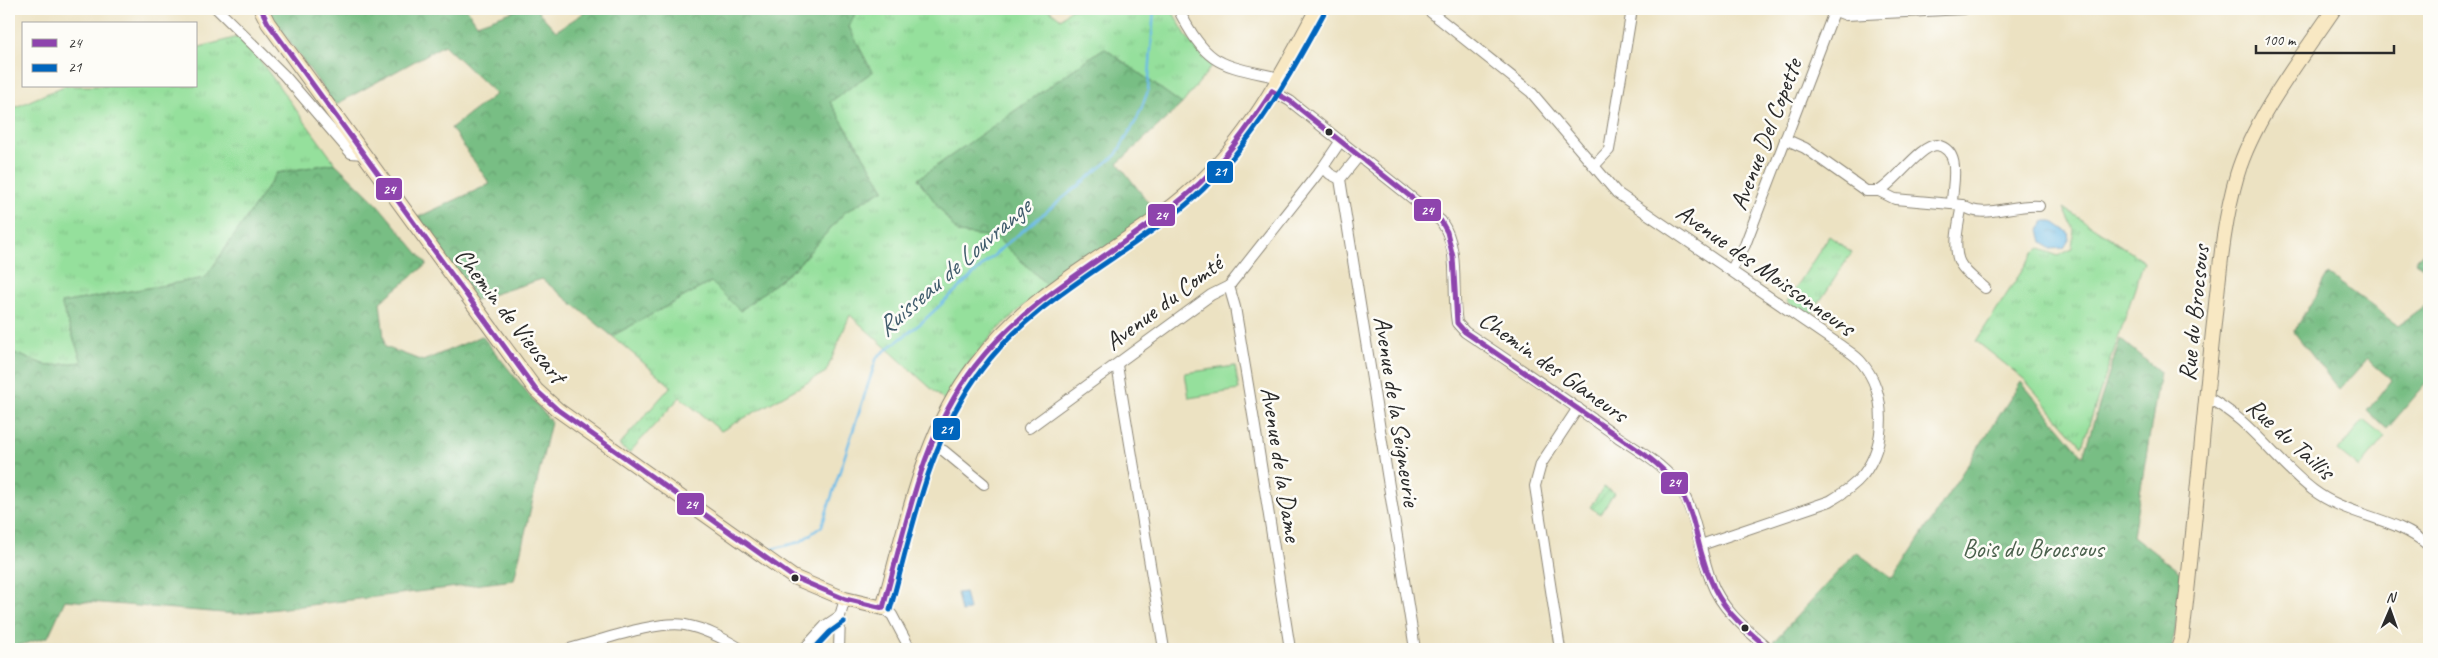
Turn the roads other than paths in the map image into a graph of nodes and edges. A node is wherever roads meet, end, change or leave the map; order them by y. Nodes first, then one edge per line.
1 (217, 9) edge
2 (261, 9) edge
3 (1178, 9) edge
4 (1317, 9) edge
5 (1427, 9) edge
6 (1632, 9) edge
7 (1964, 9) edge
8 (2334, 9) edge
9 (1832, 10) edge
10 (1280, 78) junction
11 (1272, 91) junction
12 (1785, 139) junction
13 (1340, 142) junction
14 (363, 154) junction
15 (1358, 157) junction
16 (1323, 166) junction
17 (1594, 166) junction
18 (1340, 179) junction
19 (1879, 191) junction
20 (1957, 204) junction
21 (2039, 206) dead end
22 (1732, 269) junction
23 (1229, 286) junction
24 (1985, 288) dead end
25 (1117, 365) junction
26 (2206, 398) junction
27 (1578, 408) junction
28 (1029, 428) dead end
29 (931, 445) junction
30 (984, 484) dead end
31 (1701, 545) junction
32 (2429, 546) edge
33 (845, 599) junction
34 (883, 608) junction
35 (840, 616) junction
36 (568, 649) edge
37 (741, 649) edge
38 (804, 649) edge
39 (839, 649) edge
40 (910, 649) edge
41 (1164, 649) edge
42 (1290, 649) edge
43 (1415, 649) edge
44 (1560, 649) edge
45 (1770, 649) edge
46 (2178, 649) edge

1 - 14 street, Chemin de Vieusart
2 - 14 street, Chemin de Vieusart
3 - 10 street
4 - 10 street
5 - 17 street, Avenue des Moissonneurs
6 - 17 street
7 - 9 street
8 - 26 street, Rue du Brocsous
9 - 12 street, Avenue Del Copette
10 - 11 street
11 - 13 street, Chemin des Glaneurs
11 - 29 street
12 - 19 street
12 - 22 street, Avenue Del Copette
13 - 15 street, Chemin des Glaneurs
13 - 16 street, Avenue du Comté
14 - 33 street, Chemin de Vieusart
15 - 18 street
15 - 27 street, Chemin des Glaneurs
16 - 18 street
16 - 23 street, Avenue du Comté
17 - 22 street, Avenue des Moissonneurs
18 - 43 street, Avenue de la Seigneurie
19 - 20 street
19 - 20 street
20 - 21 street
20 - 24 street
22 - 31 street, Avenue des Moissonneurs
23 - 25 street, Avenue du Comté
23 - 42 street, Avenue de la Dame
25 - 28 street, Avenue du Comté
25 - 41 street
26 - 32 street, Rue du Taillis
26 - 46 street, Rue du Brocsous
27 - 31 street, Chemin des Glaneurs
27 - 44 street
29 - 30 street
29 - 34 street
31 - 45 street, Chemin des Glaneurs
33 - 34 street, Chemin de Vieusart
33 - 35 street
34 - 40 street
35 - 38 street
35 - 39 street
36 - 37 street

